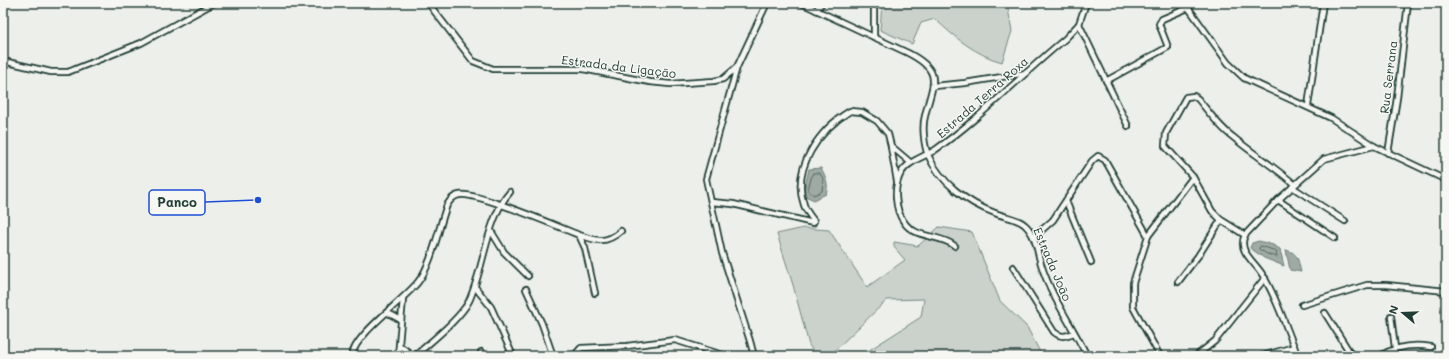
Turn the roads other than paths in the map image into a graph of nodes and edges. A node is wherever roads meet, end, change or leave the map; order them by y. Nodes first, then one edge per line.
1 (214, 3) edge
2 (428, 3) edge
3 (767, 3) edge
4 (801, 3) edge
5 (822, 3) edge
6 (874, 3) edge
7 (1086, 3) edge
8 (1185, 3) edge
9 (1323, 3) edge
10 (1408, 3) edge
11 (1188, 8) junction
12 (816, 10) junction
13 (1079, 24) junction
14 (874, 37) junction
15 (3, 61) edge
16 (737, 68) junction
17 (1026, 73) junction
18 (1106, 82) junction
19 (934, 86) junction
20 (1308, 106) junction
21 (1128, 126) dead end
22 (891, 146) junction
23 (1374, 146) junction
24 (1388, 153) junction
25 (928, 155) junction
26 (911, 163) junction
27 (1193, 176) junction
28 (1446, 180) edge
29 (897, 181) junction
30 (1293, 186) junction
31 (510, 192) dead end
32 (1278, 200) junction
33 (1066, 201) junction
34 (711, 202) junction
35 (501, 205) junction
36 (1221, 220) junction
37 (1345, 221) dead end
38 (491, 230) junction
39 (621, 232) dead end
40 (579, 235) junction
41 (1245, 235) junction
42 (1148, 236) junction
43 (1034, 238) junction
44 (1335, 238) dead end
45 (955, 246) dead end
46 (1091, 262) dead end
47 (1013, 267) dead end
48 (528, 276) dead end
49 (1265, 278) junction
50 (1178, 282) dead end
51 (475, 287) junction
52 (526, 289) dead end
53 (1446, 291) edge
54 (595, 293) dead end
55 (403, 299) junction
56 (1302, 305) dead end
57 (388, 313) junction
58 (1325, 313) dead end
59 (1391, 316) dead end
60 (401, 320) junction
61 (1074, 333) junction
62 (400, 346) junction
63 (1294, 347) junction
64 (1431, 347) dead end
65 (1395, 348) junction
66 (352, 356) edge
67 (398, 356) edge
68 (415, 356) edge
69 (513, 356) edge
70 (553, 356) edge
71 (574, 356) edge
72 (726, 356) edge
73 (754, 356) edge
74 (1087, 356) edge
75 (1160, 356) edge
76 (1196, 356) edge
77 (1262, 356) edge
78 (1298, 356) edge
79 (1352, 356) edge
80 (1380, 356) edge

1 - 15 street
2 - 16 street, Estrada da Ligação
3 - 16 street
4 - 12 street
5 - 12 street
6 - 14 street
7 - 13 street, Estrada Terra Roxa
8 - 11 street
9 - 20 street
10 - 24 street, Rua Serrana
11 - 18 street
11 - 20 street
12 - 14 street
13 - 17 street, Estrada Terra Roxa
13 - 18 street
14 - 19 street
16 - 34 street
17 - 19 street
17 - 25 street, Estrada Terra Roxa
18 - 21 street
19 - 25 street, Estrada Terra Roxa
20 - 23 street
22 - 26 street
22 - 29 street
22 - 34 street
23 - 24 street
23 - 30 street
24 - 28 street
25 - 26 street
25 - 43 street, Estrada João
26 - 29 street
27 - 30 street
27 - 36 street
27 - 42 street
29 - 45 street
30 - 32 street
30 - 37 street
31 - 35 street
32 - 41 street
32 - 44 street
33 - 42 street
33 - 43 street
33 - 46 street
34 - 73 street
35 - 38 street
35 - 40 street
35 - 55 street
36 - 41 street
36 - 50 street
38 - 48 street
38 - 51 street
39 - 40 street
40 - 54 street
41 - 49 street
42 - 75 street
43 - 61 street, Estrada João
47 - 61 street
49 - 63 street
49 - 76 street
51 - 68 street
51 - 69 street
52 - 70 street
53 - 56 street
55 - 57 street
55 - 60 street
57 - 60 street
57 - 66 street
58 - 79 street
59 - 65 street
60 - 62 street
61 - 74 street, Estrada João
62 - 67 street
62 - 68 street
63 - 77 street
63 - 78 street
64 - 65 street
65 - 80 street
71 - 72 street

